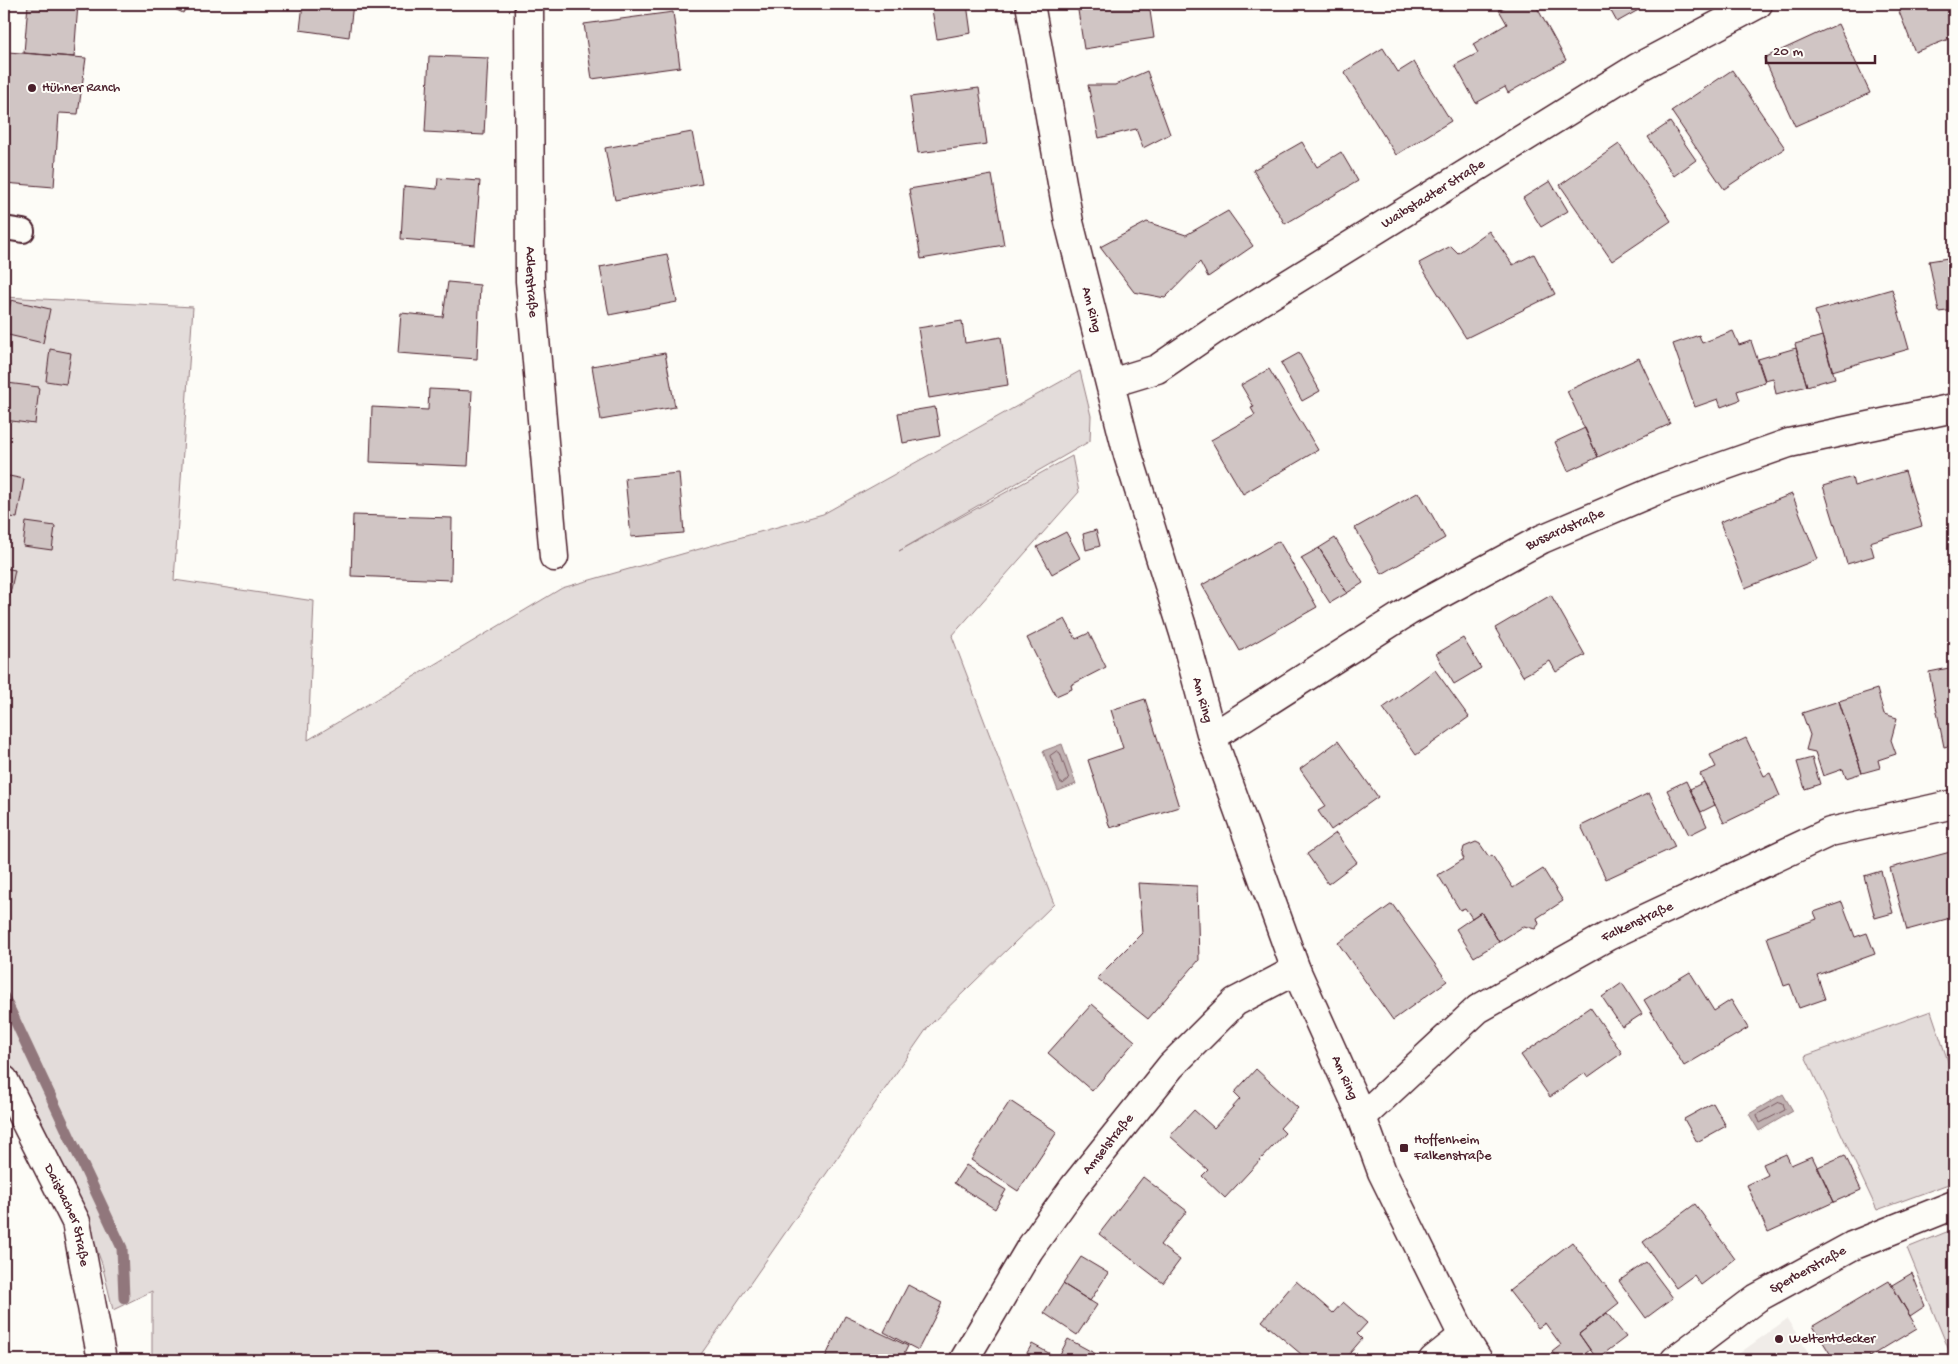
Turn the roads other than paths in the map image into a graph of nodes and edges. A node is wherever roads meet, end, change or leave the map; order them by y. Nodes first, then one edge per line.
1 (528, 4) edge
2 (1030, 4) edge
3 (1758, 4) edge
4 (1111, 384) junction
5 (1954, 408) edge
6 (554, 558) dead end
7 (1212, 737) junction
8 (1954, 804) edge
9 (1296, 970) junction
10 (4, 1080) edge
11 (1362, 1118) junction
12 (1954, 1205) edge
13 (1463, 1336) junction
14 (102, 1360) edge
15 (964, 1360) edge
16 (1433, 1360) edge
17 (1478, 1360) edge
18 (1675, 1360) edge

1 - 6 street, Adlerstraße
2 - 4 street, Am Ring
3 - 4 street, Waibstadter Straße
4 - 7 street, Am Ring
5 - 7 street, Bussardstraße
7 - 9 street, Am Ring
8 - 11 street, Falkenstraße
9 - 11 street, Am Ring
9 - 15 street, Amselstraße
10 - 14 street, Daisbacher Straße
11 - 13 street, Am Ring
12 - 18 street, Sperberstraße
13 - 16 street
13 - 17 street, Am Ring

